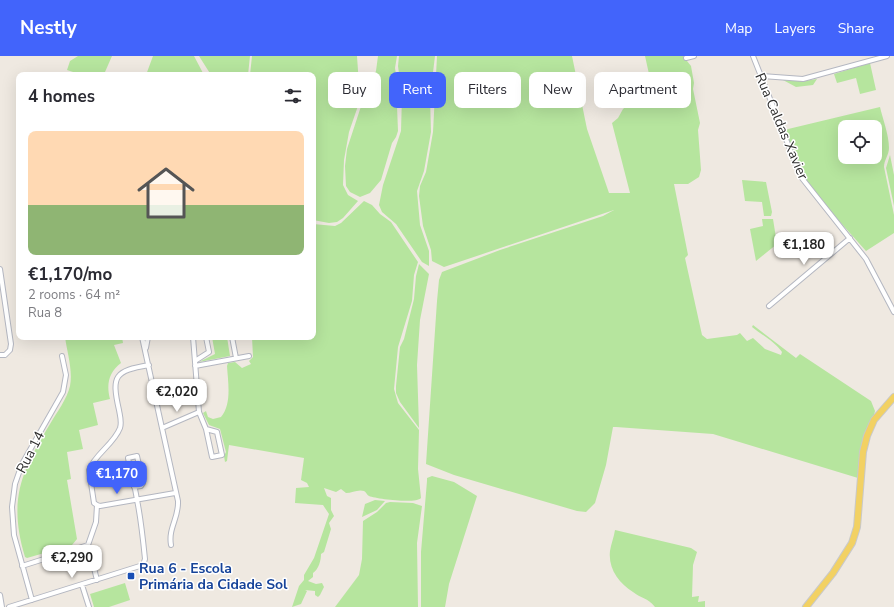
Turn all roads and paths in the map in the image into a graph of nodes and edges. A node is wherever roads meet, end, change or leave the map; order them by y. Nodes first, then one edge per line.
1 (694, 56) edge
2 (753, 56) edge
3 (887, 56) edge
4 (686, 58) dead end
5 (761, 76) junction
6 (850, 238) junction
7 (0, 269) edge
8 (769, 306) dead end
9 (894, 312) edge
10 (143, 340) edge
11 (147, 340) edge
12 (193, 340) edge
13 (207, 340) edge
14 (233, 340) edge
15 (145, 349) junction
16 (0, 356) edge
17 (62, 356) dead end
18 (250, 356) dead end
19 (236, 358) junction
20 (195, 361) junction
21 (149, 365) junction
22 (195, 366) junction
23 (894, 397) edge
24 (199, 412) junction
25 (162, 428) junction
26 (206, 429) junction
27 (134, 487) junction
28 (175, 493) junction
29 (137, 499) junction
30 (97, 505) junction
31 (88, 545) junction
32 (171, 545) dead end
33 (22, 566) junction
34 (97, 580) junction
35 (82, 585) junction
36 (0, 595) edge
37 (32, 600) junction
38 (2, 607) edge
39 (9, 607) edge
40 (89, 607) edge
41 (806, 607) edge

1 - 4 street
2 - 5 street, Rua Caldas Xavier
3 - 5 street
5 - 6 street, Rua Caldas Xavier
6 - 8 street
6 - 9 street, Rua Caldas Xavier
7 - 16 street
10 - 15 street
11 - 15 street
12 - 20 street
13 - 20 street
14 - 19 street
15 - 21 street
17 - 33 street, Rua 14
18 - 19 street
19 - 22 street
20 - 22 street
21 - 25 street
21 - 30 street
22 - 24 street
23 - 41 main road
24 - 25 street
24 - 26 street
25 - 28 street
26 - 26 street
27 - 27 street
27 - 29 street
28 - 29 street
28 - 32 street
29 - 30 street
29 - 34 street
30 - 31 street
31 - 33 street
31 - 34 street
33 - 37 street, Rua 14
34 - 35 street
35 - 37 street
35 - 40 street
36 - 38 street
37 - 39 street

